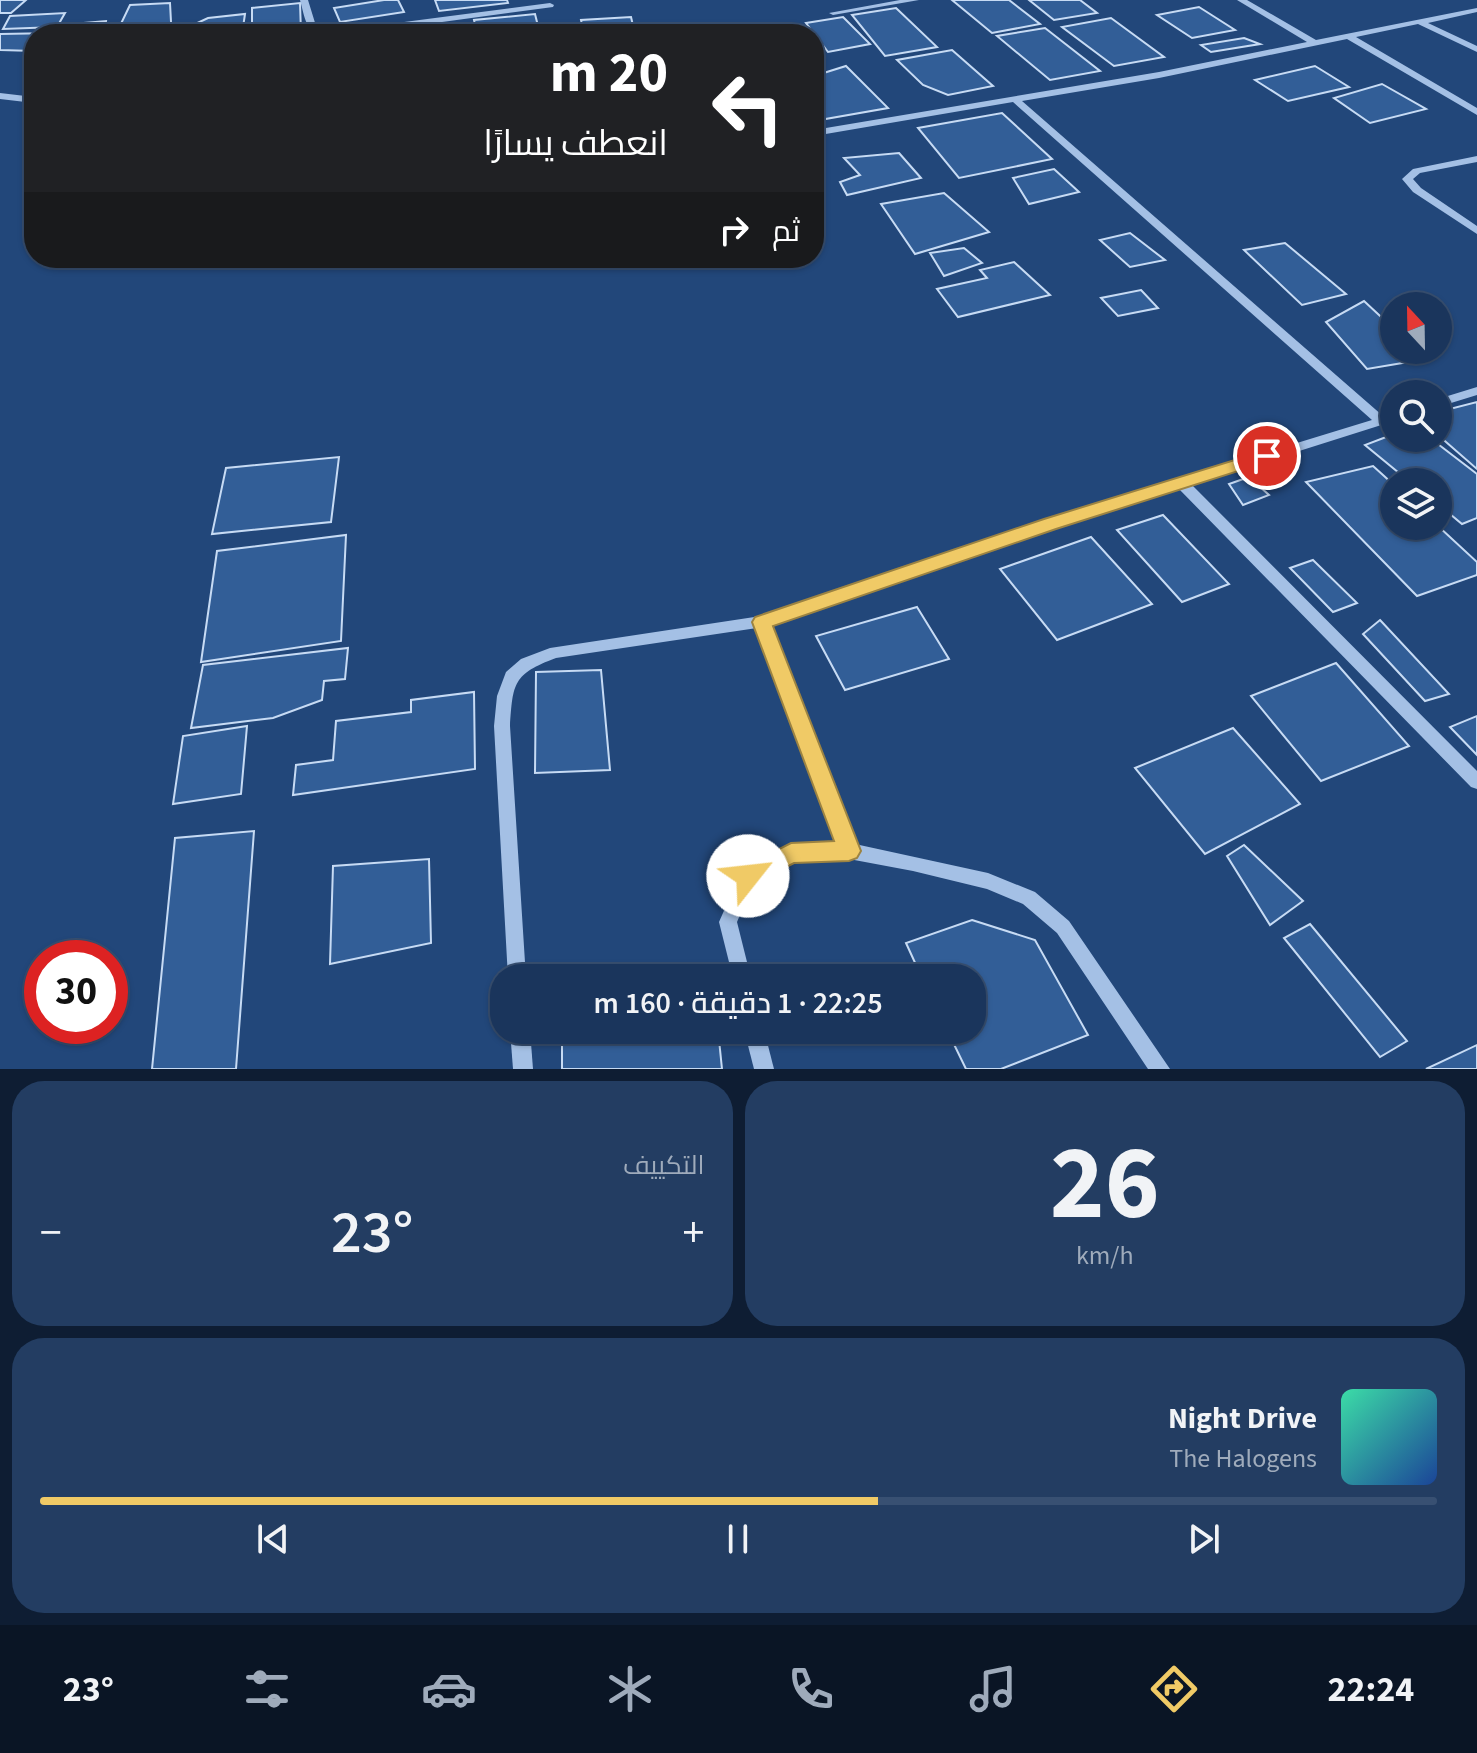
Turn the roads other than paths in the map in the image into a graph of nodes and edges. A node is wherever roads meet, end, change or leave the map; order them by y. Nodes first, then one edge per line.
1 (304, 0) edge
2 (915, 0) edge
3 (1241, 0) edge
4 (550, 5) dead end
5 (1477, 10) edge
6 (833, 13) dead end
7 (1420, 22) junction
8 (311, 24) edge
9 (409, 24) edge
10 (1348, 36) junction
11 (1313, 42) junction
12 (1477, 49) edge
13 (0, 96) edge
14 (24, 99) edge
15 (1016, 100) junction
16 (1477, 112) edge
17 (824, 131) edge
18 (1477, 159) edge
19 (1477, 231) edge
20 (1477, 391) edge
21 (1452, 399) edge
22 (1380, 413) edge
23 (1380, 421) edge
24 (1182, 483) junction
25 (762, 622) junction
26 (1477, 782) edge
27 (849, 851) junction
28 (516, 964) edge
29 (738, 964) edge
30 (521, 1044) edge
31 (758, 1044) edge
32 (523, 1069) edge
33 (764, 1069) edge
34 (1160, 1069) edge

1 - 8 street
2 - 6 street
3 - 11 street
4 - 9 street
5 - 7 street
7 - 10 street
7 - 12 street
10 - 11 street
10 - 16 street
11 - 15 street
13 - 14 street
15 - 17 street
15 - 22 street
18 - 19 street
20 - 21 street
23 - 24 street
24 - 25 street
24 - 26 street
25 - 27 street
25 - 28 street
27 - 29 street
27 - 34 street
30 - 32 street
31 - 33 street

